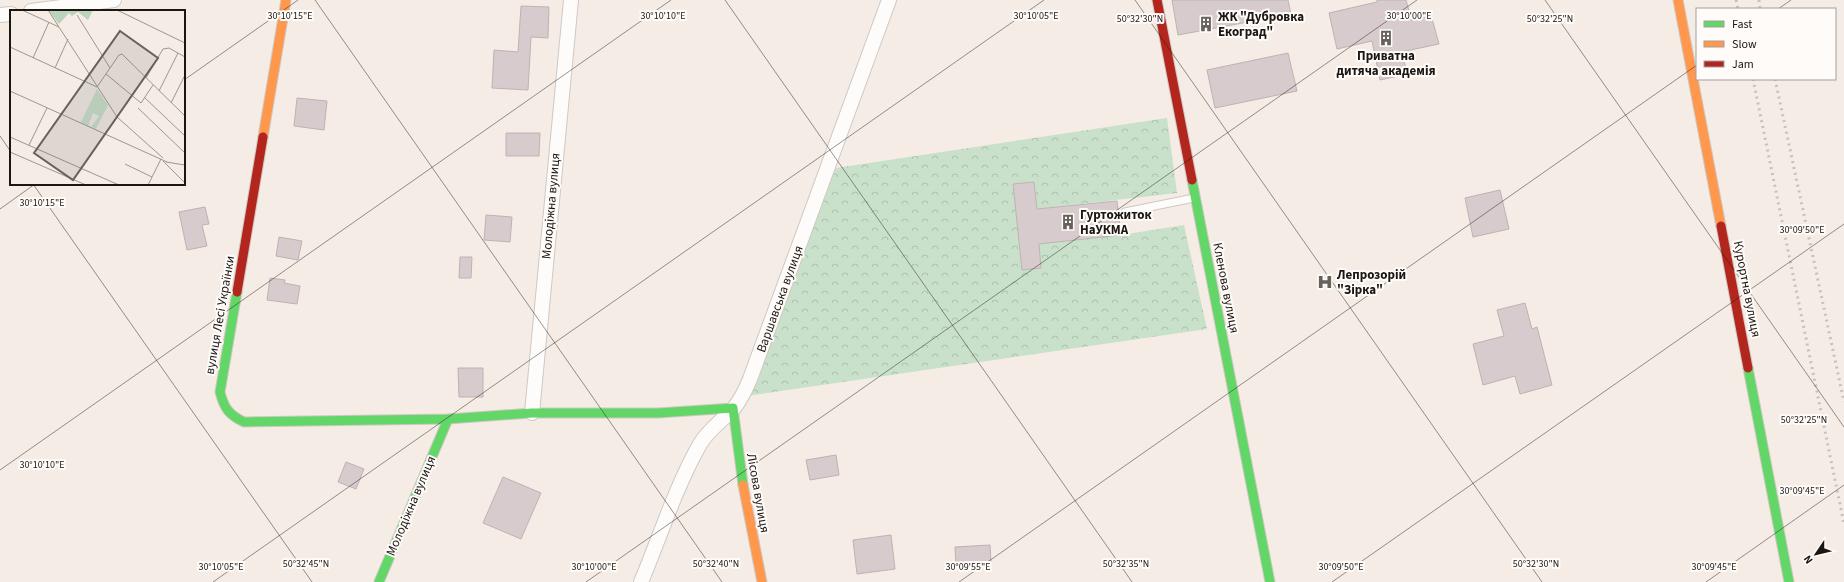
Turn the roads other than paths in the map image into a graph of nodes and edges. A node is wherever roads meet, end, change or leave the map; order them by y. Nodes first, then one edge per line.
1 (114, 0) edge
2 (286, 0) edge
3 (571, 0) edge
4 (889, 0) edge
5 (1156, 0) edge
6 (1678, 0) edge
7 (39, 10) edge
8 (10, 14) edge
9 (0, 15) edge
10 (1196, 198) junction
11 (1125, 212) dead end
12 (733, 408) junction
13 (532, 413) junction
14 (448, 419) junction
15 (379, 582) edge
16 (640, 582) edge
17 (762, 582) edge
18 (1270, 582) edge
19 (1789, 582) edge

1 - 7 street
2 - 14 street, вулиця Лесі Українки
3 - 13 street, Молодіжна вулиця
4 - 12 street, Варшавська вулиця
5 - 10 street, Кленова вулиця
6 - 19 street, Курортна вулиця
8 - 9 street
10 - 11 lane
10 - 18 street, Кленова вулиця
12 - 13 street
12 - 16 street, Варшавська вулиця
12 - 17 street, Лісова вулиця
13 - 14 street
14 - 15 street, Молодіжна вулиця

